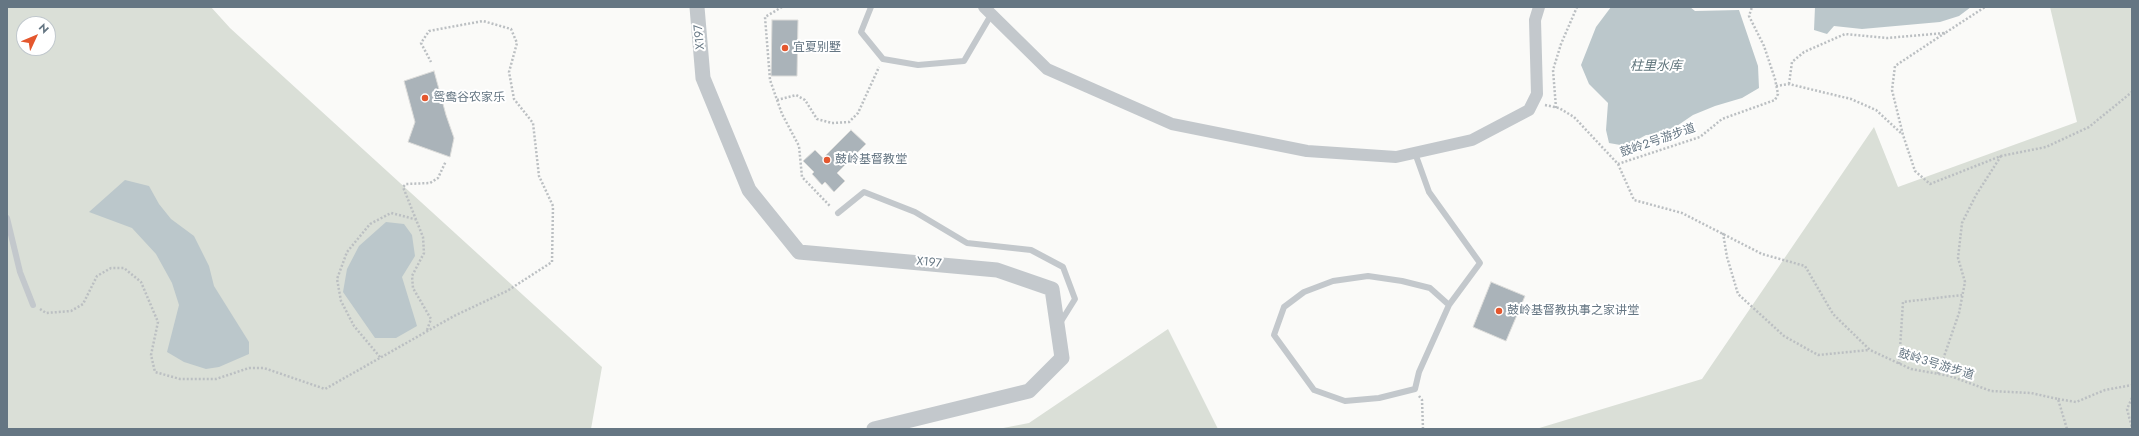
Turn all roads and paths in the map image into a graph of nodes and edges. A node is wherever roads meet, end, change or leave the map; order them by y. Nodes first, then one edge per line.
1 (697, 7) edge
2 (782, 7) edge
3 (871, 7) edge
4 (1539, 7) edge
5 (1577, 7) edge
6 (1752, 7) edge
7 (1985, 7) edge
8 (988, 11) edge
9 (1945, 33) junction
10 (882, 59) junction
11 (431, 62) dead end
12 (1789, 84) junction
13 (1776, 86) junction
14 (2132, 92) edge
15 (777, 100) junction
16 (1533, 103) junction
17 (1556, 108) junction
18 (1903, 135) junction
19 (1415, 153) junction
20 (2001, 156) junction
21 (446, 160) dead end
22 (1618, 164) junction
23 (838, 213) joint
24 (7, 218) edge
25 (418, 220) junction
26 (1723, 233) junction
27 (1962, 295) junction
28 (33, 305) joint
29 (1448, 305) junction
30 (1058, 326) junction
31 (427, 331) junction
32 (1870, 350) junction
33 (380, 357) junction
34 (1899, 364) junction
35 (1938, 374) junction
36 (2132, 385) edge
37 (1415, 389) junction
38 (2132, 398) edge
39 (2058, 400) junction
40 (2132, 428) edge
41 (874, 429) edge
42 (1423, 429) edge
43 (2067, 429) edge

1 - 30 street, X197 / X197
2 - 15 path
3 - 10 lane
4 - 16 street
5 - 17 path
6 - 13 path
7 - 9 path
8 - 10 lane
8 - 19 street
9 - 12 path
9 - 18 path
10 - 15 path
11 - 31 path
12 - 13 path
12 - 18 path
13 - 22 path, 鼓岭2号游步道
14 - 20 path
15 - 23 path
16 - 17 path, 鼓岭2号游步道
16 - 19 street
17 - 22 path, 鼓岭2号游步道
18 - 20 path
19 - 29 lane
20 - 27 path
21 - 25 path
22 - 26 path, 鼓岭3号游步道
23 - 30 lane
24 - 28 lane
25 - 31 path
25 - 33 path
26 - 32 path, 鼓岭3号游步道
26 - 32 path
27 - 34 path
27 - 35 path
28 - 33 path
29 - 37 lane
29 - 37 lane
30 - 41 street, X197 / X197
31 - 33 path
32 - 34 path, 鼓岭3号游步道
34 - 35 path, 鼓岭3号游步道
35 - 39 path, 鼓岭3号游步道
36 - 39 path, 鼓岭3号游步道
37 - 42 path
38 - 40 path
39 - 43 path

